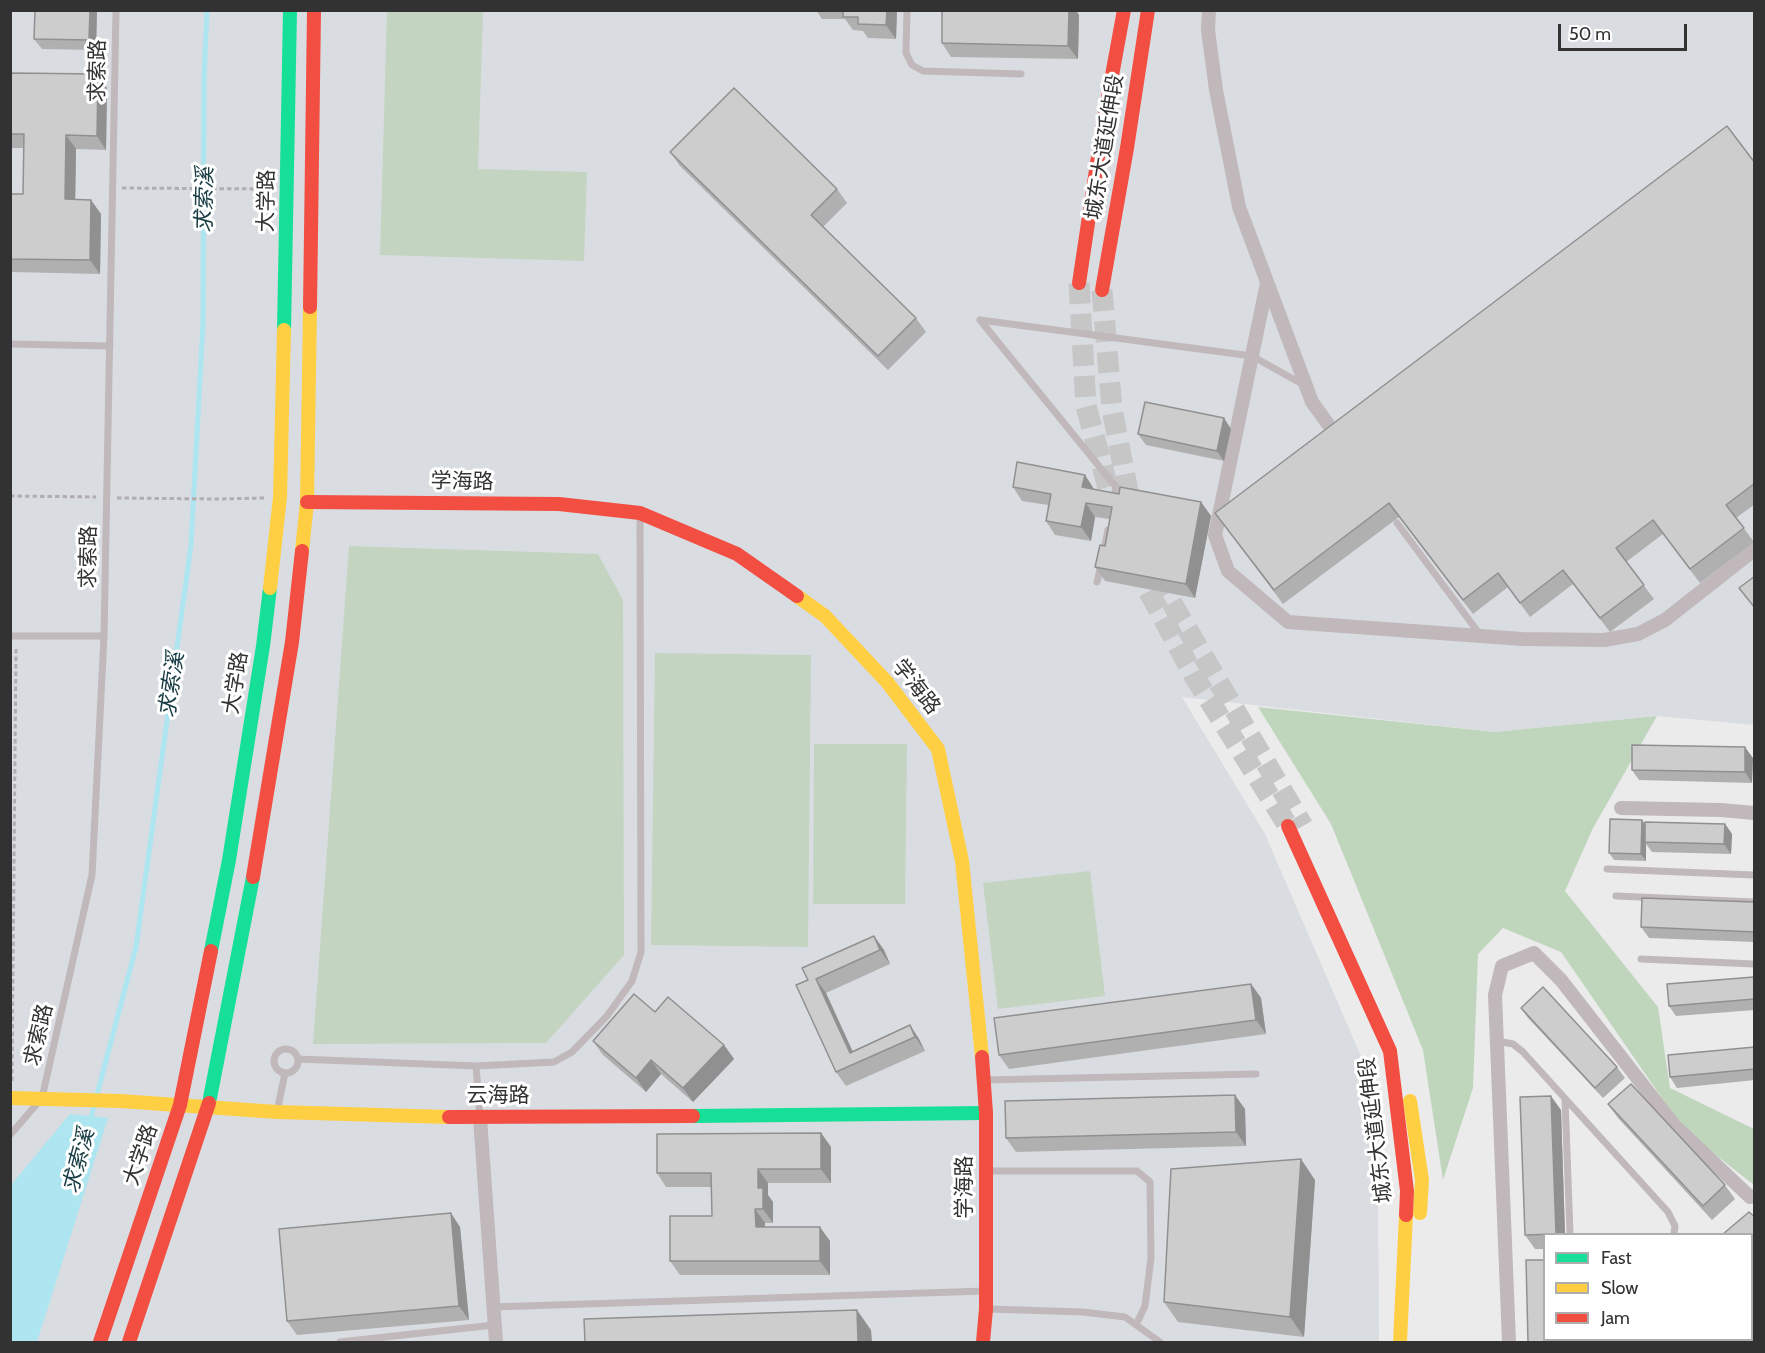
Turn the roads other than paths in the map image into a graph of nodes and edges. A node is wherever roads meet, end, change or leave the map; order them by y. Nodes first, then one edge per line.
1 (116, 10) edge
2 (290, 10) edge
3 (314, 10) edge
4 (907, 10) edge
5 (1124, 10) edge
6 (1148, 10) edge
7 (1209, 10) edge
8 (1021, 74) dead end
9 (1079, 283) tunnel mouth
10 (1267, 283) junction
11 (1102, 290) tunnel mouth
12 (10, 344) edge
13 (110, 346) junction
14 (1252, 356) junction
15 (1306, 386) junction
16 (1328, 424) edge
17 (1114, 497) edge
18 (307, 501) junction
19 (640, 513) junction
20 (1397, 523) edge
21 (1107, 530) edge
22 (1755, 550) edge
23 (1097, 582) edge
24 (13, 636) edge
25 (104, 636) junction
26 (1482, 636) junction
27 (1621, 808) dead end
28 (1755, 813) edge
29 (1288, 826) tunnel mouth
30 (1318, 858) dead end
31 (1606, 869) dead end
32 (1755, 875) edge
33 (1616, 896) dead end
34 (1755, 902) edge
35 (1641, 959) dead end
36 (1755, 964) edge
37 (1497, 1041) junction
38 (298, 1059) junction
39 (1405, 1064) dead end
40 (476, 1066) junction
41 (285, 1073) junction
42 (1256, 1074) dead end
43 (984, 1080) junction
44 (1408, 1088) dead end
45 (11, 1098) edge
46 (42, 1098) junction
47 (1565, 1099) junction
48 (180, 1106) junction
49 (208, 1108) junction
50 (277, 1112) junction
51 (986, 1113) junction
52 (480, 1118) junction
53 (10, 1135) edge
54 (986, 1171) junction
55 (1755, 1196) edge
56 (1570, 1233) edge
57 (1674, 1233) edge
58 (986, 1291) junction
59 (493, 1307) junction
60 (986, 1309) junction
61 (494, 1325) junction
62 (1136, 1325) junction
63 (100, 1342) edge
64 (129, 1342) edge
65 (340, 1342) edge
66 (496, 1342) edge
67 (983, 1342) edge
68 (1160, 1342) edge
69 (1400, 1342) edge
70 (1413, 1342) edge
71 (1509, 1342) edge

1 - 13 lane, 求索路
2 - 48 main road, 大学路
3 - 18 main road
4 - 8 lane
5 - 9 main road, 城东大道延伸段
6 - 11 main road, 城东大道延伸段
7 - 10 street
10 - 14 street
10 - 15 street
12 - 13 lane
13 - 25 lane, 求索路
14 - 15 lane
14 - 17 lane
14 - 26 street
15 - 16 street
18 - 19 main road, 学海路
18 - 49 main road
19 - 40 lane
19 - 43 main road, 学海路
20 - 26 lane
21 - 23 lane
22 - 26 street
24 - 25 lane
25 - 46 lane, 求索路
27 - 28 street
29 - 69 main road, 城东大道延伸段
30 - 39 main road, 城东大道延伸段
31 - 32 lane
33 - 34 lane
35 - 36 lane
37 - 47 lane
37 - 55 street
37 - 71 street
38 - 40 lane
38 - 41 lane
38 - 41 lane
40 - 52 lane
41 - 50 lane
42 - 43 lane
43 - 51 main road, 学海路
44 - 70 main road, 城东大道延伸段
45 - 46 main road, 云海路
46 - 48 main road, 云海路
46 - 53 lane
47 - 56 lane
47 - 57 lane
48 - 49 main road, 云海路
48 - 63 main road, 大学路
49 - 50 main road, 云海路
49 - 64 main road
50 - 52 main road, 云海路
51 - 52 main road, 云海路
51 - 54 main road, 学海路
52 - 59 street
54 - 58 main road, 学海路
54 - 62 lane
58 - 59 lane
58 - 60 main road, 学海路
59 - 61 street
60 - 62 lane
60 - 67 main road, 学海路
61 - 65 lane
61 - 66 street
62 - 68 lane

